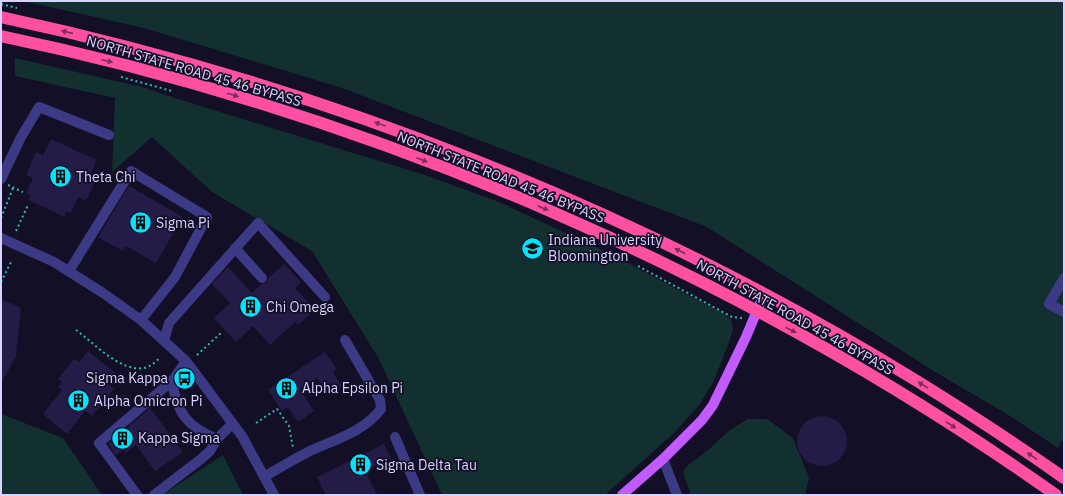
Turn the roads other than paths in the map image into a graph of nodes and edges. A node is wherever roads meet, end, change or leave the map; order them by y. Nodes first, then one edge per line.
1 (1, 17) edge
2 (1, 36) edge
3 (109, 135) dead end
4 (4, 182) edge
5 (1, 238) edge
6 (235, 248) junction
7 (69, 271) junction
8 (262, 278) dead end
9 (1064, 278) edge
10 (764, 294) junction
11 (325, 297) dead end
12 (1064, 312) edge
13 (755, 316) junction
14 (141, 320) junction
15 (345, 340) dead end
16 (164, 341) junction
17 (186, 361) junction
18 (172, 381) junction
19 (232, 424) junction
20 (395, 437) dead end
21 (217, 440) junction
22 (663, 459) junction
23 (264, 477) junction
24 (1064, 478) edge
25 (137, 495) edge
26 (154, 495) edge
27 (274, 495) edge
28 (420, 495) edge
29 (622, 495) edge
30 (677, 495) edge
31 (1056, 495) edge

10 -> 1 highway, NORTH STATE ROAD 45 46 BYPASS
2 -> 13 highway, NORTH STATE ROAD 45 46 BYPASS
3 - 4 street
5 - 7 street
6 - 8 street
6 - 11 street
6 - 16 street
7 - 14 street
7 - 14 street
9 - 12 street
10 - 13 main road
24 -> 10 highway, NORTH STATE ROAD 45 46 BYPASS
13 - 22 main road
13 -> 31 highway, NORTH STATE ROAD 45 46 BYPASS
14 - 16 street
15 - 23 street
16 - 17 street
17 - 18 street
17 - 19 street
18 - 21 street
18 - 25 street
19 - 21 street
19 - 23 street
20 - 28 street
21 - 26 street
22 - 29 main road
22 - 30 street
23 - 27 street

